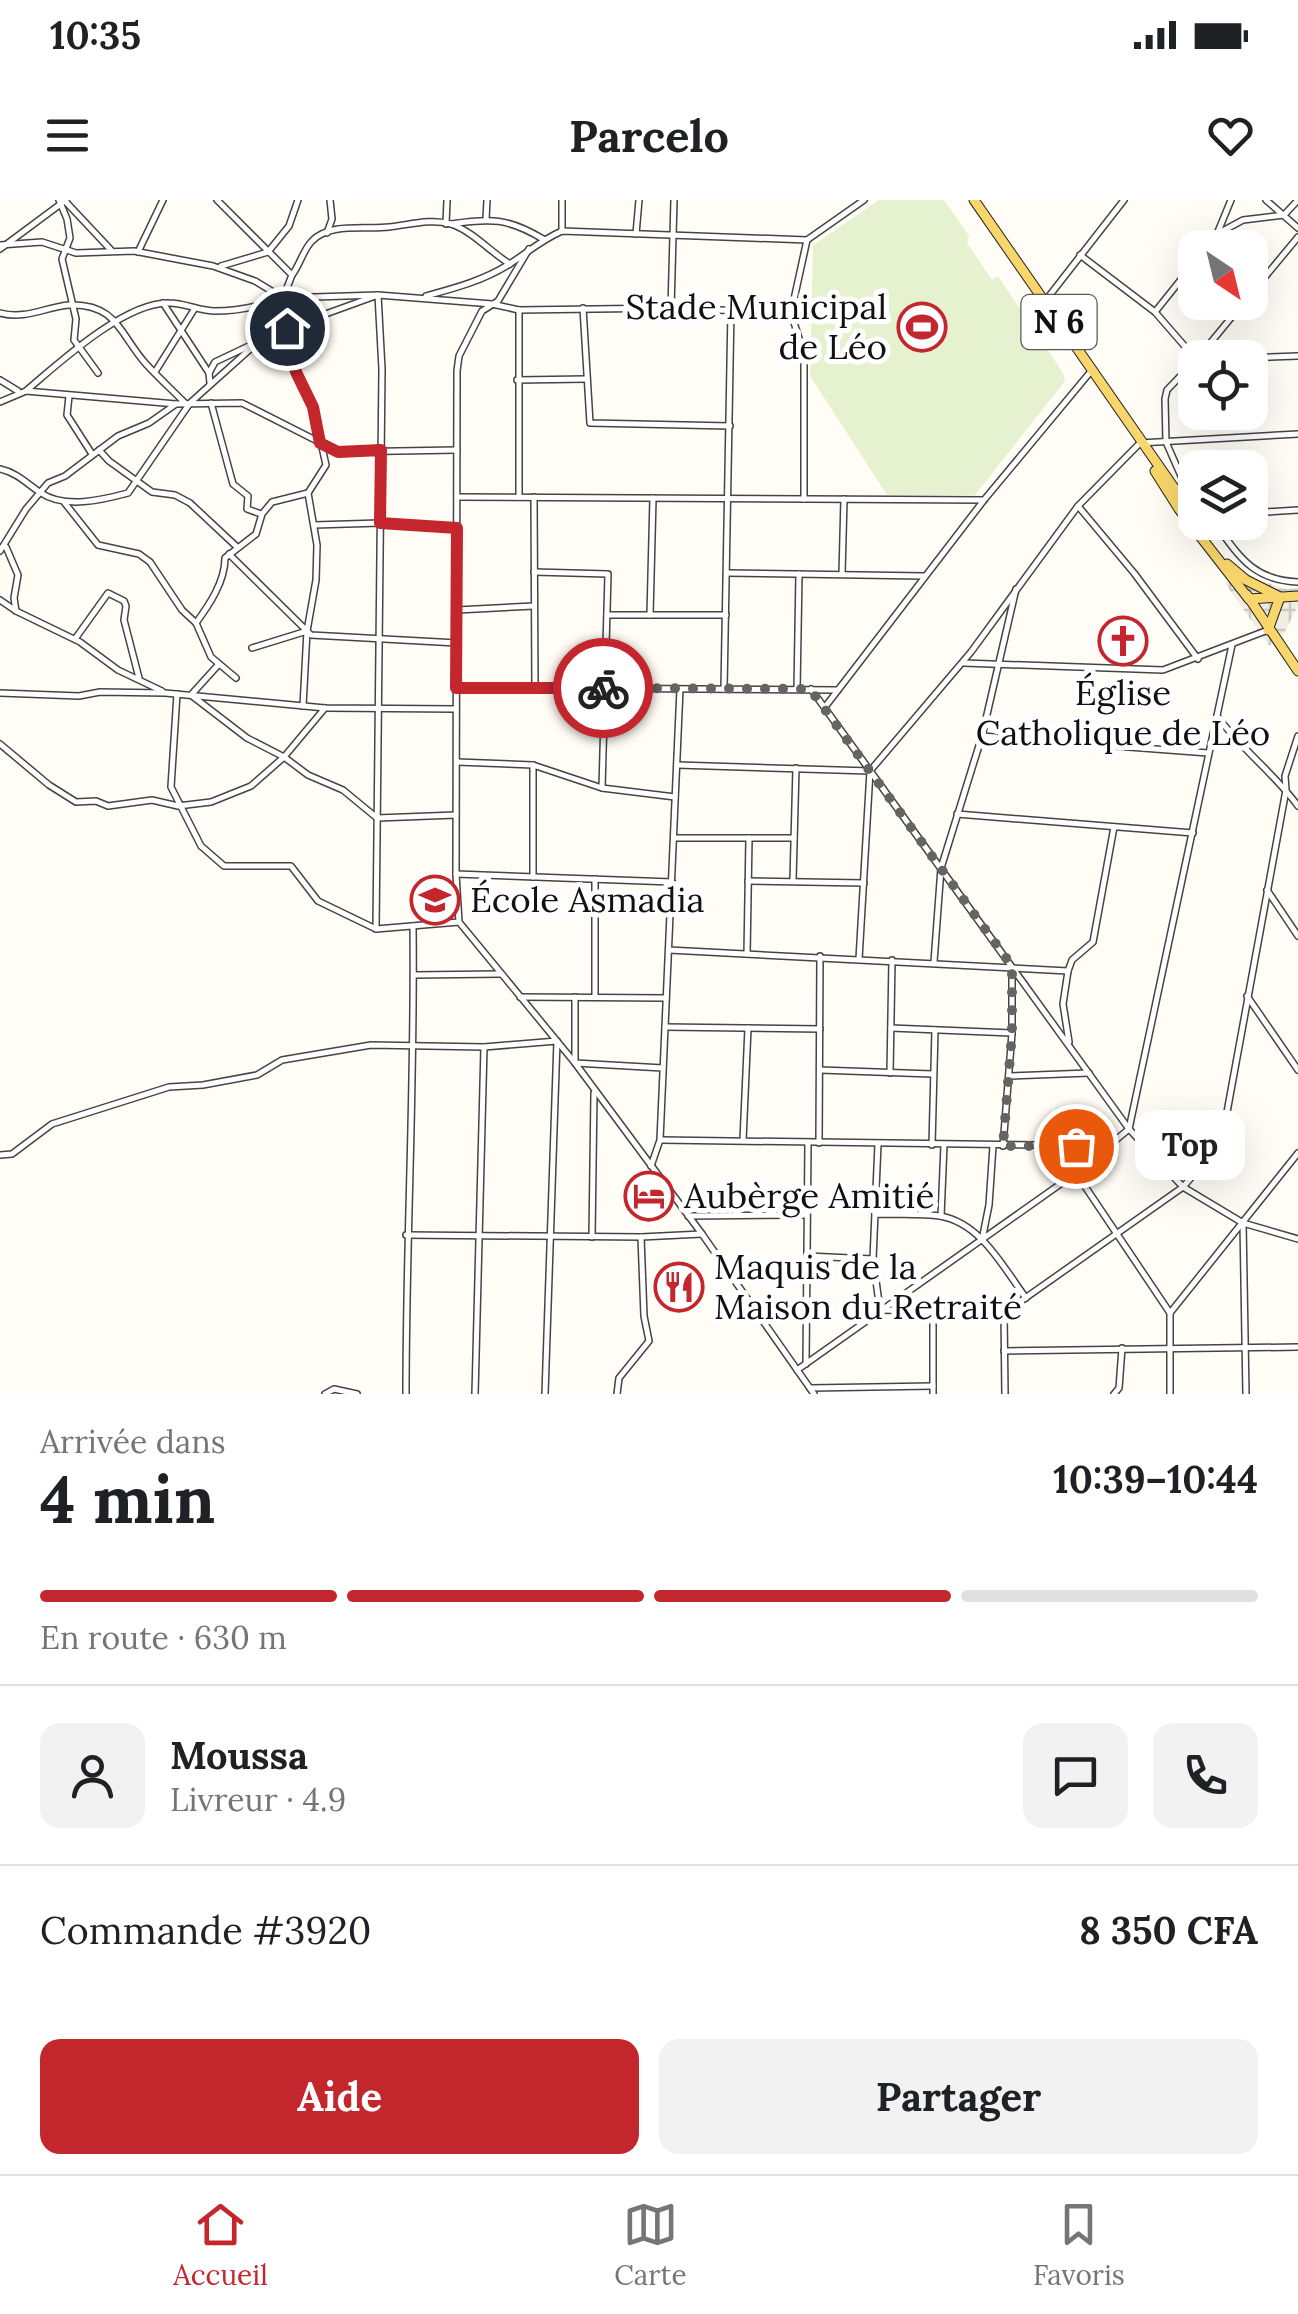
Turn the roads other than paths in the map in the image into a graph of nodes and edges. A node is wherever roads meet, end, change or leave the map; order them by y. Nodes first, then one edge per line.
1 (163, 200) edge
2 (217, 200) edge
3 (298, 200) edge
4 (330, 200) edge
5 (446, 200) edge
6 (487, 200) edge
7 (562, 200) edge
8 (639, 200) edge
9 (674, 200) edge
10 (864, 200) edge
11 (974, 200) edge
12 (1124, 200) edge
13 (1230, 200) edge
14 (1266, 200) edge
15 (1298, 200) edge
16 (63, 201) edge
17 (1284, 215) junction
18 (486, 219) junction
19 (448, 224) junction
20 (1298, 228) edge
21 (1219, 230) edge
22 (1224, 230) edge
23 (562, 232) junction
24 (328, 233) junction
25 (636, 234) junction
26 (674, 236) junction
27 (1298, 237) edge
28 (543, 240) junction
29 (807, 240) junction
30 (2, 246) edge
31 (529, 249) junction
32 (111, 250) junction
33 (66, 251) junction
34 (138, 252) junction
35 (268, 252) junction
36 (1080, 255) junction
37 (510, 264) junction
38 (218, 268) junction
39 (1268, 273) edge
40 (292, 275) junction
41 (1178, 283) edge
42 (378, 296) junction
43 (420, 297) junction
44 (283, 298) junction
45 (1045, 302) junction
46 (162, 303) junction
47 (492, 304) junction
48 (73, 305) junction
49 (195, 308) junction
50 (582, 308) junction
51 (671, 308) junction
52 (519, 310) junction
53 (731, 310) junction
54 (1155, 312) junction
55 (0, 313) edge
56 (792, 313) junction
57 (1229, 320) edge
58 (118, 322) junction
59 (287, 328) junction
60 (180, 334) junction
61 (260, 340) junction
62 (1179, 340) edge
63 (1212, 340) edge
64 (78, 348) junction
65 (1298, 356) edge
66 (1268, 357) edge
67 (1092, 370) junction
68 (155, 372) junction
69 (98, 373) dead end
70 (209, 373) junction
71 (1178, 378) edge
72 (587, 379) junction
73 (0, 380) edge
74 (518, 380) junction
75 (210, 383) junction
76 (24, 392) junction
77 (69, 396) junction
78 (0, 402) edge
79 (188, 403) junction
80 (211, 403) junction
81 (176, 404) junction
82 (730, 426) junction
83 (1298, 434) edge
84 (1166, 442) junction
85 (320, 443) junction
86 (1141, 444) junction
87 (99, 450) junction
88 (381, 450) junction
89 (458, 450) junction
90 (92, 454) junction
91 (0, 469) edge
92 (1178, 469) edge
93 (137, 482) junction
94 (38, 492) junction
95 (308, 493) junction
96 (457, 497) junction
97 (519, 497) junction
98 (534, 497) junction
99 (653, 498) junction
100 (729, 498) junction
101 (804, 499) junction
102 (844, 500) junction
103 (984, 500) junction
104 (64, 502) junction
105 (1178, 502) edge
106 (1078, 506) junction
107 (1298, 510) edge
108 (1268, 512) edge
109 (262, 514) junction
110 (380, 523) junction
111 (314, 525) junction
112 (457, 528) junction
113 (1207, 540) edge
114 (1209, 540) edge
115 (1227, 540) edge
116 (236, 548) junction
117 (3, 549) edge
118 (229, 554) junction
119 (1227, 564) junction
120 (534, 572) junction
121 (727, 573) junction
122 (799, 574) junction
123 (842, 574) junction
124 (925, 576) junction
125 (1298, 582) edge
126 (1016, 586) junction
127 (1298, 596) edge
128 (1280, 597) junction
129 (1248, 599) junction
130 (0, 600) edge
131 (534, 606) junction
132 (457, 610) junction
133 (16, 611) junction
134 (607, 615) junction
135 (650, 615) junction
136 (726, 615) junction
137 (196, 623) junction
138 (1268, 630) junction
139 (307, 631) junction
140 (379, 639) junction
141 (75, 640) junction
142 (456, 643) junction
143 (1232, 645) junction
144 (252, 648) dead end
145 (1198, 658) junction
146 (219, 664) junction
147 (962, 664) junction
148 (1000, 666) junction
149 (1298, 672) edge
150 (139, 678) junction
151 (236, 678) dead end
152 (456, 688) junction
153 (535, 688) junction
154 (607, 688) junction
155 (680, 689) junction
156 (724, 689) junction
157 (798, 689) junction
158 (810, 689) junction
159 (838, 690) junction
160 (165, 692) junction
161 (0, 693) edge
162 (177, 694) junction
163 (191, 695) junction
164 (303, 706) junction
165 (324, 708) junction
166 (824, 708) junction
167 (456, 709) junction
168 (378, 710) junction
169 (1217, 716) junction
170 (982, 736) junction
171 (1298, 736) edge
172 (0, 744) edge
173 (1210, 753) junction
174 (284, 757) junction
175 (456, 762) junction
176 (533, 765) junction
177 (676, 766) junction
178 (796, 768) junction
179 (870, 771) junction
180 (602, 788) junction
181 (1286, 790) junction
182 (675, 797) junction
183 (178, 806) junction
184 (1298, 806) edge
185 (456, 814) junction
186 (957, 814) junction
187 (377, 818) junction
188 (1114, 827) junction
189 (1193, 833) junction
190 (674, 838) junction
191 (749, 838) junction
192 (794, 838) junction
193 (941, 868) junction
194 (456, 874) junction
195 (533, 877) junction
196 (595, 879) junction
197 (792, 880) junction
198 (748, 881) junction
199 (672, 882) junction
200 (864, 883) junction
201 (1266, 890) junction
202 (459, 922) junction
203 (413, 926) junction
204 (376, 929) junction
205 (1298, 936) edge
206 (668, 950) junction
207 (746, 954) junction
208 (820, 956) junction
209 (860, 959) junction
210 (892, 960) junction
211 (934, 962) junction
212 (1012, 966) junction
213 (1068, 971) junction
214 (414, 974) junction
215 (500, 974) junction
216 (520, 996) junction
217 (1247, 996) junction
218 (575, 997) junction
219 (595, 997) junction
220 (666, 998) junction
221 (665, 1027) junction
222 (748, 1028) junction
223 (891, 1028) junction
224 (820, 1029) junction
225 (934, 1030) junction
226 (1012, 1033) junction
227 (556, 1041) junction
228 (1069, 1045) junction
229 (414, 1046) junction
230 (484, 1047) junction
231 (575, 1063) junction
232 (664, 1068) junction
233 (820, 1070) junction
234 (1298, 1070) edge
235 (890, 1073) junction
236 (1089, 1073) junction
237 (932, 1074) junction
238 (1009, 1076) junction
239 (594, 1090) junction
240 (1130, 1129) junction
241 (660, 1140) junction
242 (742, 1142) junction
243 (808, 1142) junction
244 (820, 1142) junction
245 (878, 1144) junction
246 (932, 1144) junction
247 (944, 1145) junction
248 (993, 1146) junction
249 (1003, 1146) junction
250 (1112, 1146) junction
251 (1298, 1153) edge
252 (0, 1155) edge
253 (651, 1166) junction
254 (1076, 1173) junction
255 (1184, 1187) junction
256 (875, 1214) junction
257 (806, 1215) junction
258 (688, 1216) junction
259 (942, 1216) junction
260 (1243, 1223) junction
261 (702, 1234) junction
262 (1117, 1234) junction
263 (406, 1235) junction
264 (478, 1236) junction
265 (549, 1237) junction
266 (592, 1237) junction
267 (640, 1237) junction
268 (982, 1238) junction
269 (1298, 1239) edge
270 (807, 1256) junction
271 (873, 1259) junction
272 (1026, 1298) junction
273 (880, 1310) junction
274 (1004, 1313) junction
275 (1170, 1313) junction
276 (933, 1314) junction
277 (1122, 1348) junction
278 (1245, 1348) junction
279 (1298, 1348) edge
280 (1170, 1349) junction
281 (1004, 1351) junction
282 (806, 1364) junction
283 (797, 1370) junction
284 (932, 1386) junction
285 (812, 1391) edge
286 (325, 1394) edge
287 (358, 1394) edge
288 (406, 1394) edge
289 (475, 1394) edge
290 (545, 1394) edge
291 (617, 1394) edge
292 (933, 1394) edge
293 (1005, 1394) edge
294 (1114, 1394) edge
295 (1170, 1394) edge
296 (1246, 1394) edge

1 - 34 street
2 - 35 street
3 - 35 street
4 - 24 street
5 - 19 street
6 - 18 street
7 - 23 street
8 - 25 street
9 - 26 street
10 - 29 street
11 - 45 main road, N 6
12 - 36 street
13 - 21 street
14 - 17 street
15 - 17 street
16 - 30 street
16 - 32 street
16 - 33 street
17 - 20 street
17 - 22 street
18 - 19 street
18 - 28 street
19 - 24 street
19 - 37 street
23 - 25 street
23 - 28 street
24 - 40 street
25 - 26 street
26 - 29 street
26 - 51 street
27 - 39 street
28 - 31 street
29 - 56 street
30 - 33 street
31 - 37 street
31 - 47 street
32 - 33 street
32 - 34 street
33 - 48 street
34 - 38 street
35 - 38 street
35 - 40 street
36 - 45 street
36 - 54 street
37 - 43 street
38 - 44 street
40 - 44 street
41 - 54 street
42 - 43 street
42 - 44 street
42 - 59 street
42 - 88 street
43 - 47 street
44 - 49 street
44 - 59 street
45 - 67 main road, N 6
46 - 49 street
46 - 58 street
46 - 60 street
47 - 52 street
47 - 89 street
48 - 55 street
48 - 58 street
48 - 64 street
49 - 60 street
50 - 51 street
50 - 52 street
50 - 72 street
51 - 53 street
52 - 74 street
53 - 56 street
53 - 82 street
54 - 62 street
56 - 101 street
57 - 63 street
58 - 64 street
58 - 68 street
59 - 61 street
59 - 85 street
60 - 68 street
60 - 70 street
61 - 70 street
61 - 75 street
64 - 69 street
64 - 76 street
65 - 66 street
67 - 86 main road, N 6
67 - 103 street
68 - 79 street
70 - 75 street
71 - 84 street
72 - 74 street
72 - 82 street
73 - 76 street
74 - 97 street
75 - 79 street
76 - 77 street
76 - 78 street
77 - 81 street
77 - 90 street
79 - 80 street
79 - 81 street
79 - 93 street
80 - 85 street
80 - 109 street
81 - 87 street
82 - 100 street
83 - 84 street
84 - 86 street
84 - 92 street
85 - 88 street
85 - 95 street
86 - 105 main road, N 6
86 - 106 street
87 - 90 street
87 - 93 street
88 - 89 street
88 - 110 street
89 - 96 street
90 - 94 street
91 - 94 street
93 - 104 street
93 - 116 street
94 - 104 street
94 - 117 street
95 - 109 street
95 - 111 street
96 - 97 street
96 - 112 street
97 - 98 street
98 - 99 street
98 - 120 street
99 - 100 street
99 - 135 street
100 - 101 street
100 - 121 street
101 - 102 street
102 - 103 street
102 - 123 street
103 - 124 street
104 - 137 street
106 - 126 street
106 - 145 street
107 - 108 street
109 - 116 street
110 - 111 street
110 - 112 street
110 - 140 street
111 - 139 street
112 - 132 street
113 - 129 main road, N 6
114 - 119 main road, N 6
115 - 125 street
116 - 118 street
117 - 133 street
118 - 137 street
118 - 139 street
119 - 128 main road
119 - 129 main road, N 6
120 - 131 street
120 - 134 street
121 - 122 street
121 - 136 street
122 - 123 street
122 - 157 street
123 - 124 street
124 - 159 street
126 - 147 street
126 - 148 street
127 - 128 main road
128 - 129 main road
128 - 138 main road
129 - 138 main road, N 6
130 - 133 street
131 - 132 street
131 - 153 street
132 - 142 street
133 - 141 street
134 - 135 street
134 - 154 street
135 - 136 street
136 - 156 street
137 - 146 street
138 - 143 street
138 - 149 main road, N 6
139 - 140 street
139 - 144 street
139 - 164 street
140 - 142 street
140 - 168 street
141 - 150 street
141 - 150 street
142 - 152 street
143 - 145 street
143 - 169 street
145 - 148 street
146 - 151 street
146 - 163 street
147 - 148 street
147 - 179 street
148 - 170 street
150 - 160 street
152 - 153 street
152 - 167 street
153 - 154 street
154 - 155 street
154 - 180 street
155 - 156 street
155 - 177 street
156 - 157 street
157 - 158 street
158 - 159 street
158 - 166 street
159 - 166 street
160 - 161 street
160 - 162 street
162 - 163 street
162 - 183 street
163 - 164 street
163 - 174 street
164 - 165 street
165 - 168 street
165 - 174 street
166 - 179 street
167 - 168 street
167 - 175 street
168 - 187 street
169 - 173 street
169 - 181 street
170 - 173 street
170 - 186 street
171 - 181 street
172 - 183 street
173 - 189 street
174 - 183 street
174 - 187 street
175 - 176 street
175 - 185 street
176 - 180 street
176 - 195 street
177 - 178 street
177 - 182 street
178 - 179 street
178 - 192 street
179 - 193 street
179 - 200 street
180 - 182 street
181 - 184 street
181 - 201 street
182 - 190 street
183 - 204 street
185 - 187 street
185 - 194 street
186 - 188 street
186 - 193 street
187 - 204 street
188 - 189 street
188 - 213 street
189 - 240 street
190 - 191 street
190 - 199 street
191 - 192 street
191 - 198 street
192 - 197 street
193 - 211 street
193 - 212 street
194 - 195 street
194 - 202 street
195 - 196 street
196 - 199 street
196 - 219 street
197 - 198 street
197 - 200 street
198 - 207 street
199 - 206 street
200 - 209 street
201 - 205 street
201 - 217 street
202 - 203 street
202 - 215 street
203 - 204 street
203 - 214 street
206 - 207 street
206 - 220 street
207 - 208 street
208 - 209 street
208 - 224 street
209 - 210 street
210 - 211 street
210 - 223 street
211 - 212 street
212 - 213 street
212 - 226 street
212 - 228 street
213 - 228 street
214 - 215 street
214 - 229 street
215 - 216 street
216 - 218 street
216 - 227 street
217 - 234 street
217 - 255 street
218 - 219 street
218 - 231 street
219 - 220 street
220 - 221 street
221 - 222 street
221 - 232 street
222 - 224 street
222 - 242 street
223 - 225 street
223 - 235 street
224 - 233 street
225 - 226 street
225 - 237 street
226 - 238 street
227 - 230 street
227 - 231 street
227 - 265 street
228 - 236 street
229 - 230 street
229 - 252 street
229 - 263 street
230 - 264 street
231 - 232 street
231 - 239 street
232 - 241 street
233 - 235 street
233 - 244 street
235 - 237 street
236 - 238 street
236 - 240 street
237 - 246 street
238 - 249 street
239 - 253 street
239 - 266 street
240 - 250 street
240 - 255 street
241 - 242 street
241 - 253 street
242 - 243 street
243 - 244 street
243 - 257 street
244 - 245 street
245 - 246 street
245 - 256 street
246 - 247 street
247 - 248 street
247 - 259 street
248 - 249 street
248 - 268 street
249 - 250 street
250 - 254 street
251 - 260 street
253 - 258 street
254 - 262 street
254 - 268 street
255 - 260 street
255 - 262 street
256 - 259 street
256 - 271 street
257 - 258 street
257 - 270 street
258 - 261 street
259 - 268 street
260 - 269 street
260 - 275 street
260 - 278 street
261 - 267 street
261 - 283 street
262 - 272 street
262 - 275 street
263 - 264 street
263 - 288 street
264 - 265 street
264 - 289 street
265 - 266 street
265 - 290 street
266 - 267 street
267 - 291 street
268 - 272 street
268 - 273 street
270 - 271 street
270 - 282 street
271 - 273 street
272 - 274 street
273 - 276 street
273 - 282 street
274 - 276 street
274 - 281 street
275 - 280 street
276 - 284 street
277 - 280 street
277 - 281 street
277 - 294 street
278 - 279 street
278 - 280 street
278 - 296 street
280 - 295 street
281 - 293 street
282 - 283 street
283 - 285 street
284 - 285 street
284 - 292 street
286 - 287 street

